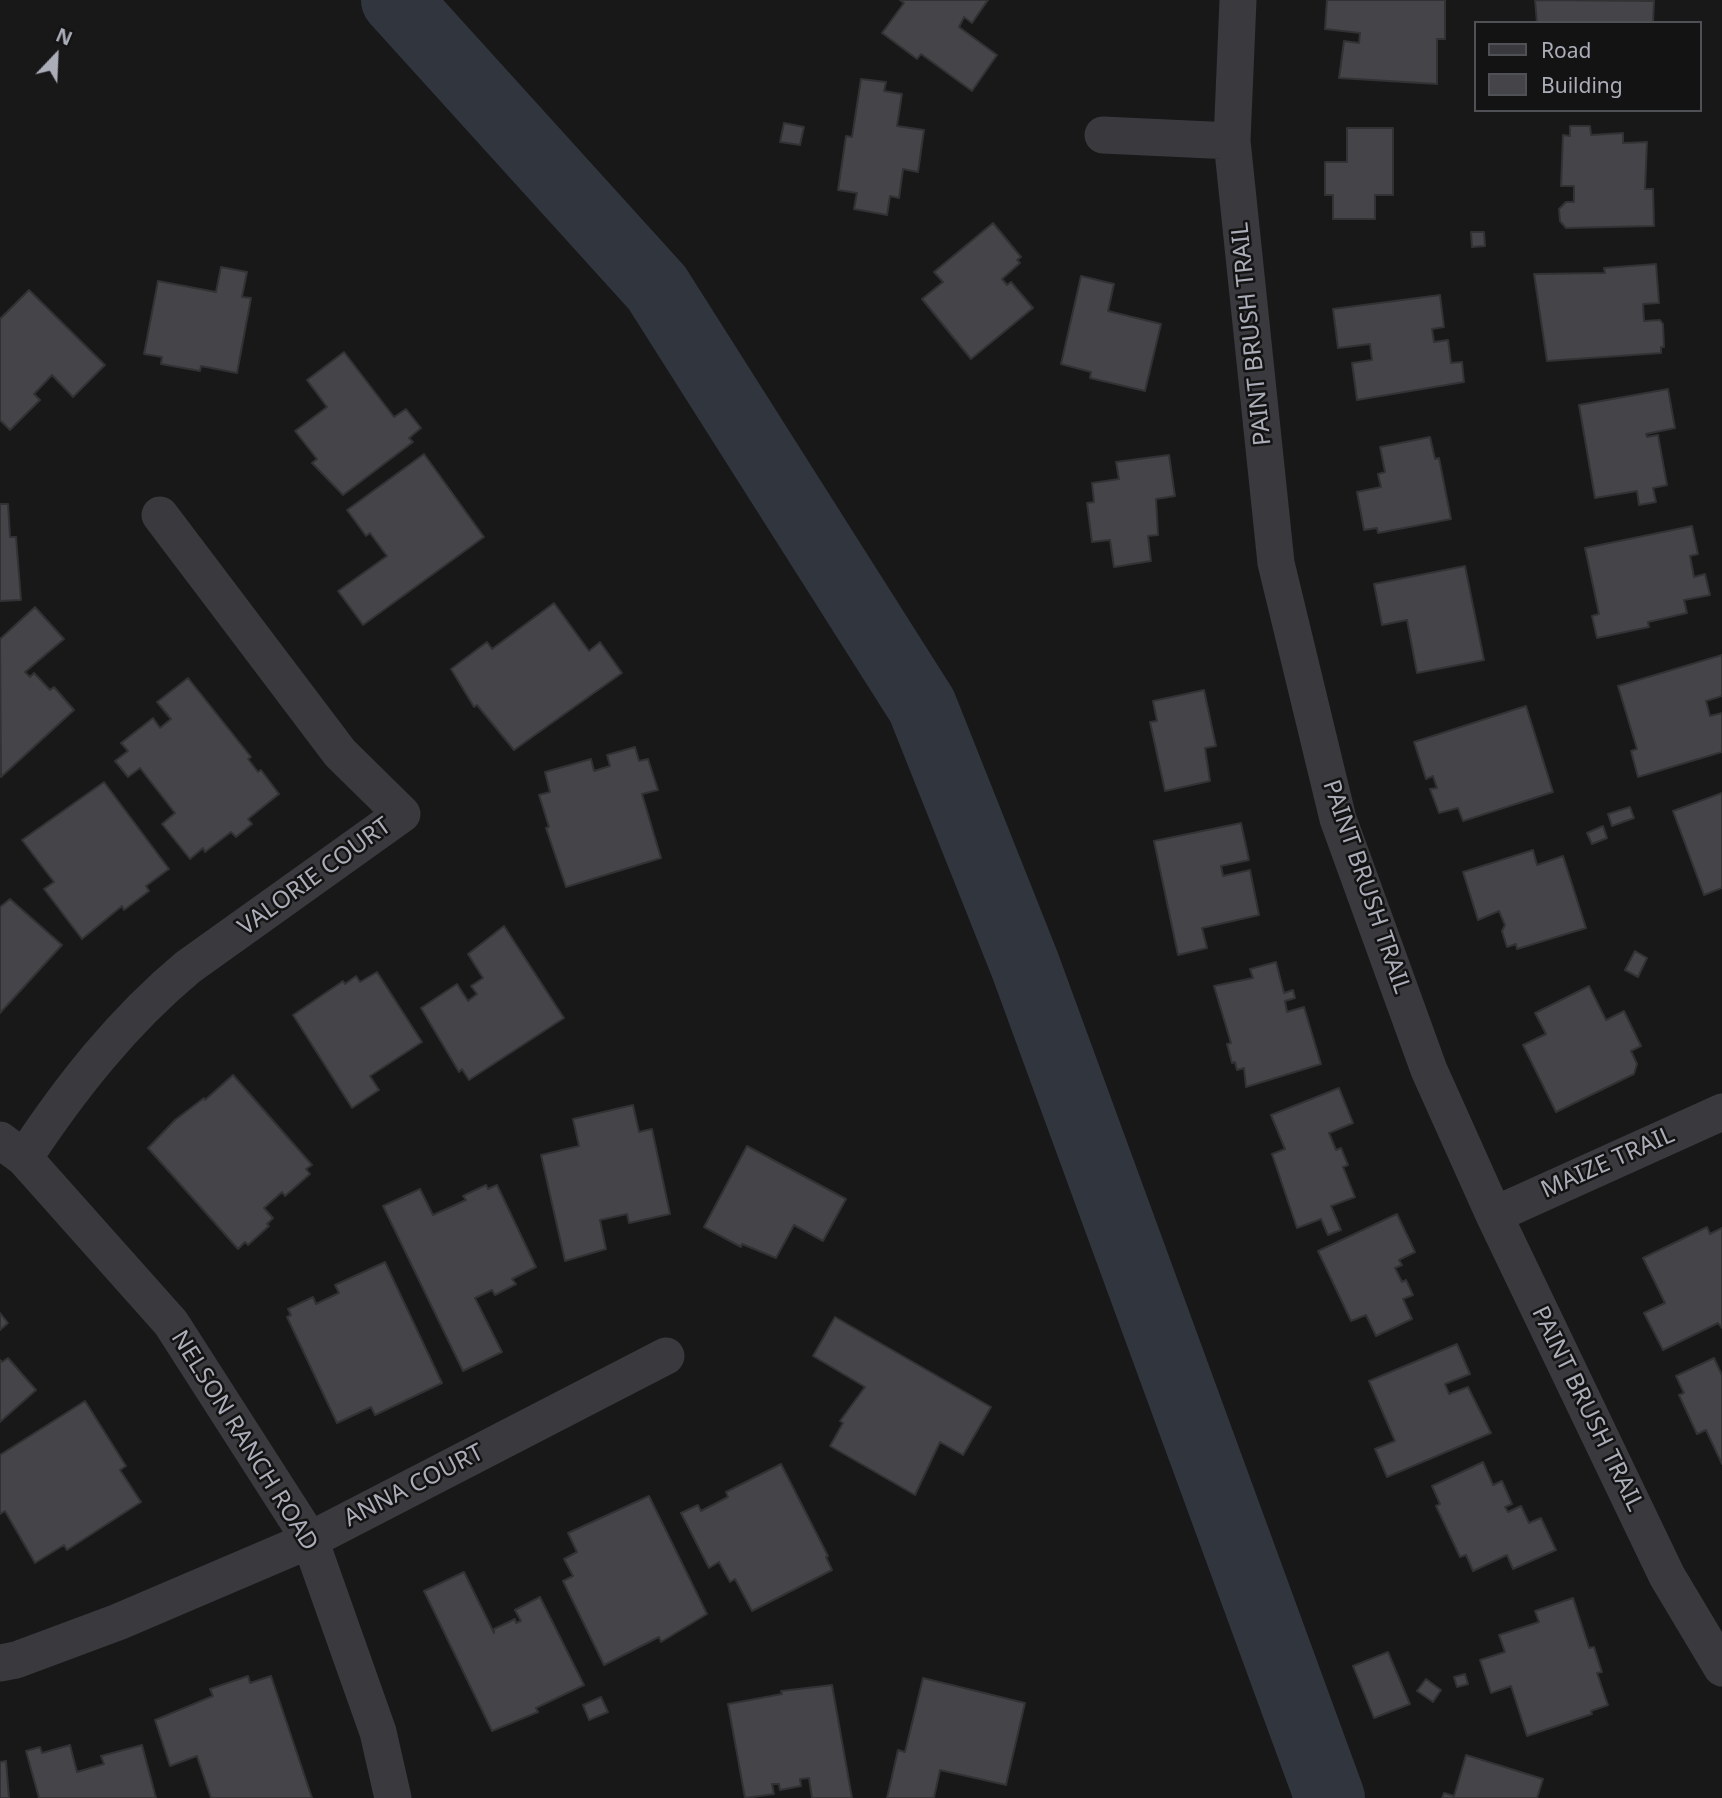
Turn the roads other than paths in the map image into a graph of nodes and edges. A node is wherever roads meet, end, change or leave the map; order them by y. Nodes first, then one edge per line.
1 (1238, 0) edge
2 (1102, 135) dead end
3 (1232, 141) junction
4 (160, 515) dead end
5 (1722, 1112) edge
6 (12, 1149) edge
7 (1494, 1215) junction
8 (666, 1356) dead end
9 (310, 1540) junction
10 (0, 1662) edge
11 (1722, 1668) edge
12 (393, 1798) edge

1 - 3 street, PAINT BRUSH TRAIL
2 - 3 street
3 - 7 street, PAINT BRUSH TRAIL
4 - 6 street, VALORIE COURT
5 - 7 street, MAIZE TRAIL
6 - 9 street, NELSON RANCH ROAD
7 - 11 street, PAINT BRUSH TRAIL
8 - 9 street, ANNA COURT
9 - 10 street, ANNA COURT
9 - 12 street, NELSON RANCH ROAD

